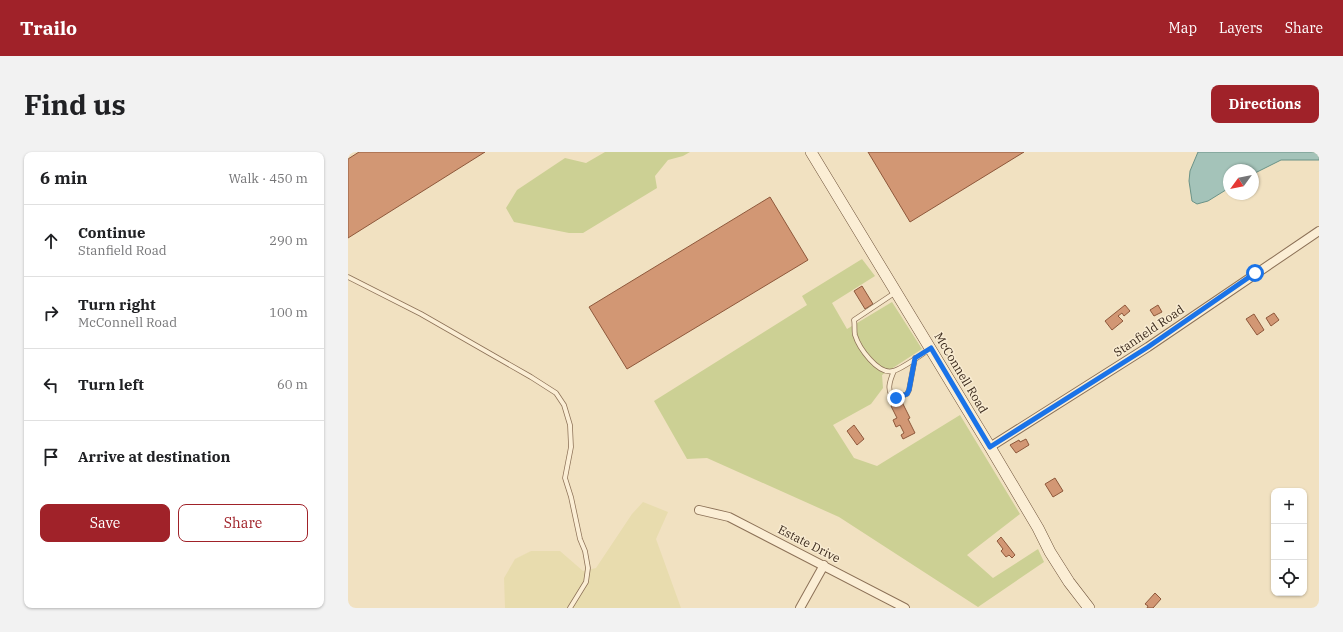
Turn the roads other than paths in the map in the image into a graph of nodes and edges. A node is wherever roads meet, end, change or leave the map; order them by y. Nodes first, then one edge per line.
1 (811, 152) edge
2 (1319, 230) edge
3 (348, 277) edge
4 (896, 292) junction
5 (931, 348) junction
6 (915, 358) junction
7 (894, 371) junction
8 (990, 447) junction
9 (698, 510) dead end
10 (824, 565) junction
11 (900, 607) edge
12 (570, 608) edge
13 (800, 608) edge
14 (1088, 608) edge

1 - 4 street, McConnell Road
2 - 8 street, Stanfield Road
3 - 12 lane
4 - 5 street, McConnell Road
4 - 7 lane
5 - 6 lane
5 - 8 street, McConnell Road
6 - 7 lane
6 - 7 lane
8 - 14 street, McConnell Road
9 - 10 street, Estate Drive
10 - 11 street, Estate Drive
10 - 13 street

